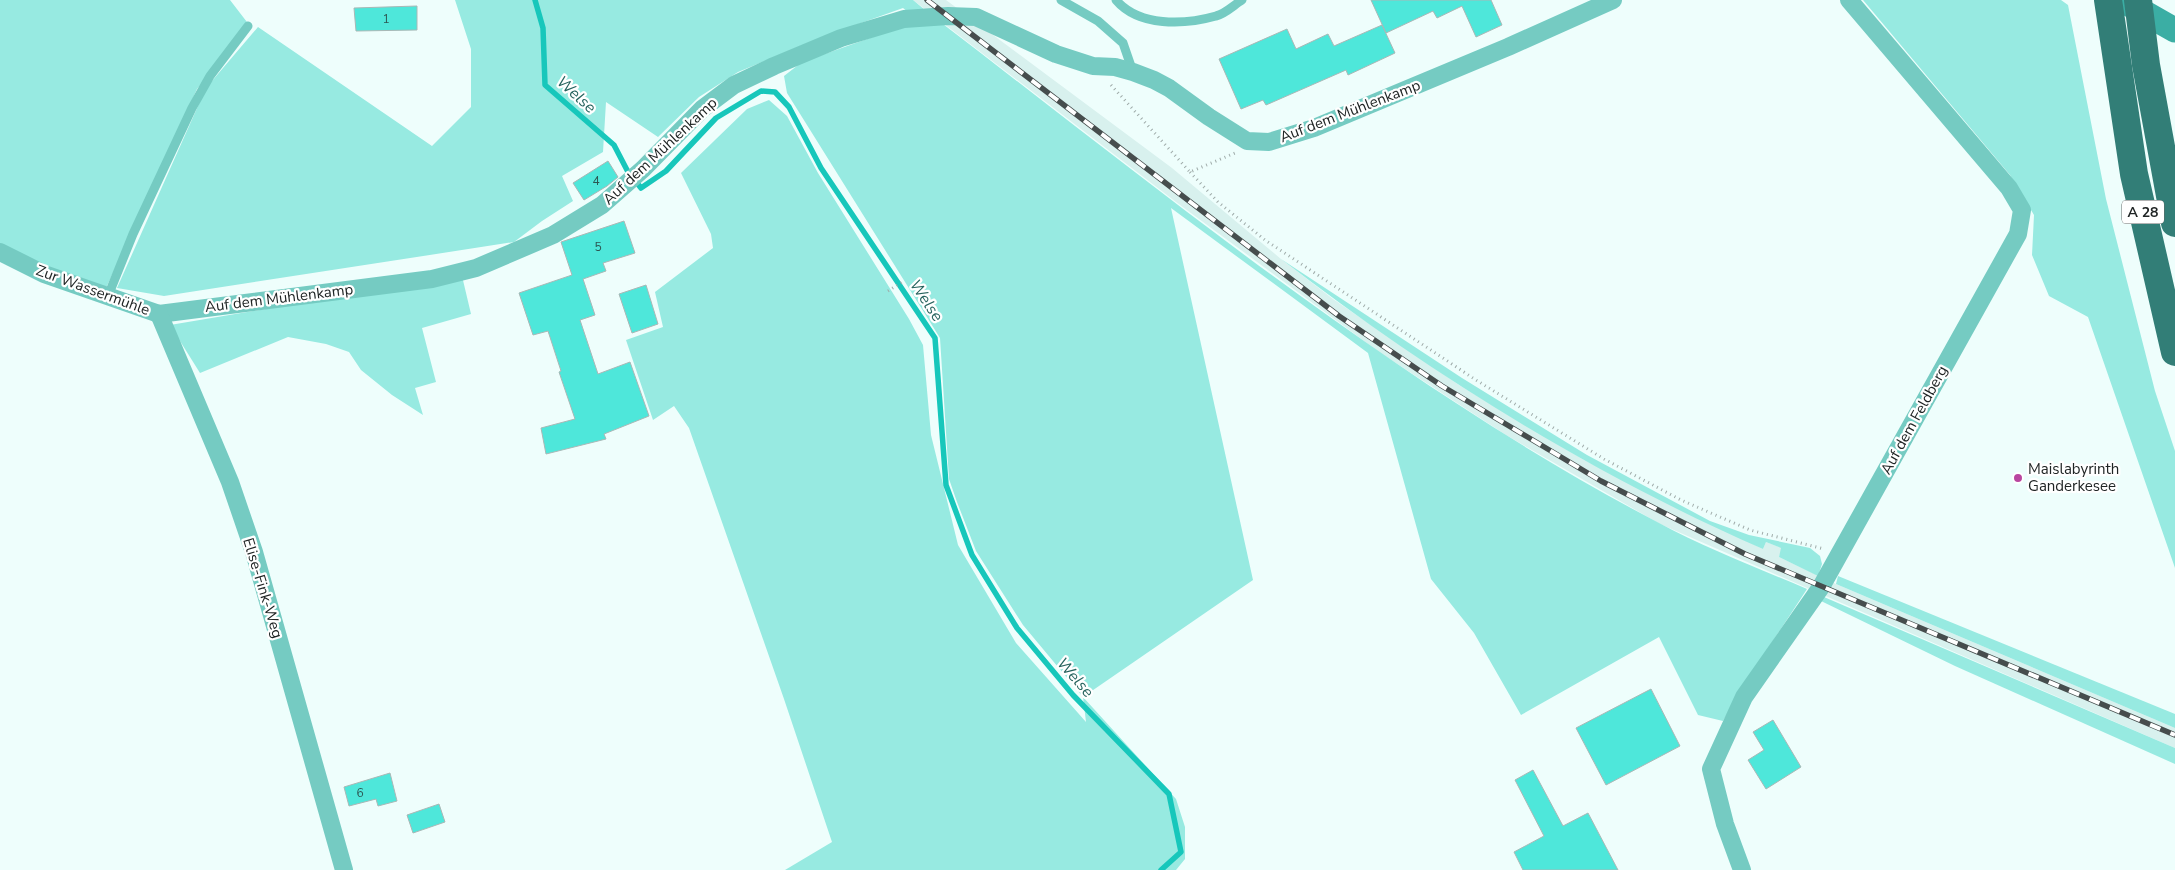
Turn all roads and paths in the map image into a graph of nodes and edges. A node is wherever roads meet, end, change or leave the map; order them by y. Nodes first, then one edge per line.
1 (1061, 0) edge
2 (1116, 0) edge
3 (1242, 0) edge
4 (1613, 0) edge
5 (1849, 0) edge
6 (2108, 0) edge
7 (2122, 0) edge
8 (2138, 0) edge
9 (248, 26) dead end
10 (2175, 30) edge
11 (1093, 66) junction
12 (1133, 72) junction
13 (1260, 142) junction
14 (1190, 172) junction
15 (2175, 222) edge
16 (0, 252) edge
17 (904, 281) dead end
18 (888, 291) dead end
19 (108, 296) junction
20 (159, 314) junction
21 (2175, 352) edge
22 (1839, 555) junction
23 (344, 870) edge
24 (1742, 870) edge

1 - 12 lane
2 - 3 lane
4 - 13 street, Auf dem Mühlenkamp
5 - 22 street, Auf dem Feldberg
6 - 21 highway, A 28
7 - 10 main road
8 - 15 highway, A 28
9 - 19 lane
11 - 12 street, Auf dem Mühlenkamp
11 - 14 path
11 - 20 street, Auf dem Mühlenkamp
12 - 13 street, Auf dem Mühlenkamp
13 - 14 path
14 - 22 path
16 - 19 street, Zur Wassermühle
17 - 18 path
19 - 20 street, Zur Wassermühle
20 - 23 street, Elise-Fink-Weg
22 - 24 street, Auf dem Feldberg

